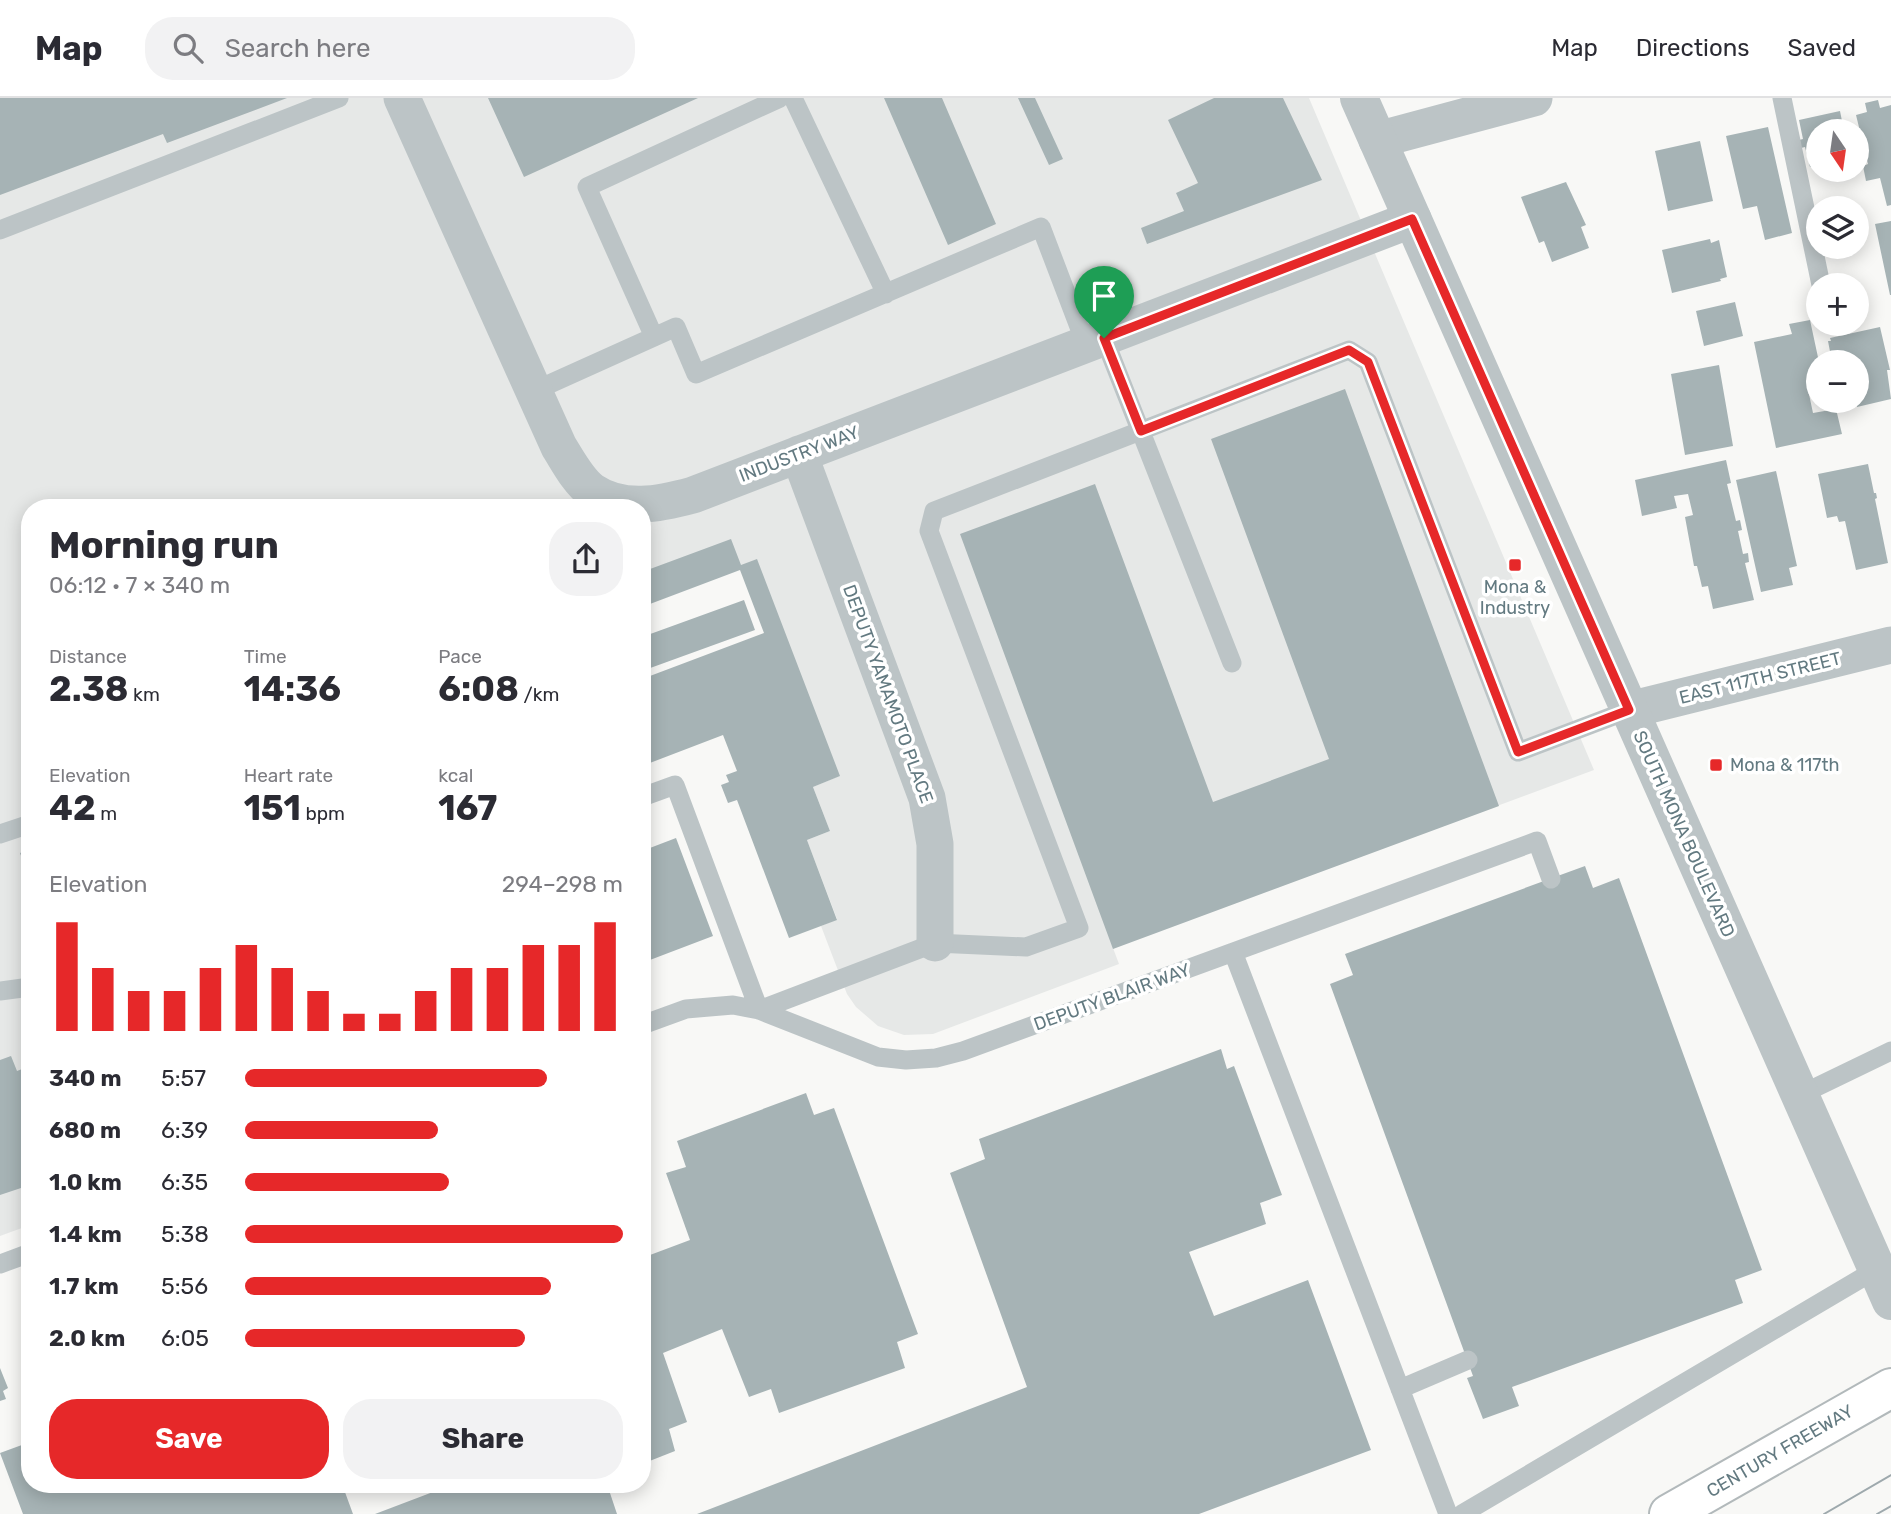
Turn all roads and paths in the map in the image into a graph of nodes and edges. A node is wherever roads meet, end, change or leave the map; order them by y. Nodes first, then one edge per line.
1 (339, 98) edge
2 (402, 98) edge
3 (780, 98) edge
4 (793, 98) edge
5 (1359, 98) edge
6 (1534, 98) edge
7 (1782, 98) edge
8 (1377, 140) junction
9 (1412, 219) junction
10 (0, 230) edge
11 (1818, 273) edge
12 (886, 293) junction
13 (654, 337) junction
14 (1095, 341) junction
15 (534, 391) junction
16 (1141, 431) junction
17 (799, 454) junction
18 (610, 499) edge
19 (651, 504) edge
20 (1891, 645) edge
21 (1232, 663) dead end
22 (1629, 710) junction
23 (651, 794) edge
24 (21, 827) edge
25 (0, 834) edge
26 (1551, 879) dead end
27 (935, 943) junction
28 (1233, 953) junction
29 (21, 988) edge
30 (0, 991) edge
31 (759, 1010) junction
32 (651, 1023) edge
33 (1891, 1051) edge
34 (1800, 1095) junction
35 (21, 1256) edge
36 (0, 1264) edge
37 (1884, 1285) edge
38 (1468, 1360) dead end
39 (1891, 1388) edge
40 (1400, 1389) junction
41 (1448, 1514) edge
42 (1462, 1514) edge
43 (1670, 1514) edge

1 - 10 lane
2 - 15 street, INDUSTRY WAY
3 - 13 lane
4 - 12 lane
5 - 8 street, SOUTH MONA BOULEVARD
6 - 8 street
7 - 11 lane
8 - 9 street, SOUTH MONA BOULEVARD
9 - 14 street, INDUSTRY WAY
9 - 22 street, SOUTH MONA BOULEVARD
12 - 13 lane
12 - 14 lane
13 - 15 lane
14 - 16 lane
14 - 17 street, INDUSTRY WAY
15 - 18 street, INDUSTRY WAY
16 - 21 lane
16 - 22 lane
16 - 27 lane
17 - 19 street, INDUSTRY WAY
17 - 27 street, DEPUTY YAMAMOTO PLACE
20 - 22 street, EAST 117TH STREET
22 - 34 street, SOUTH MONA BOULEVARD
23 - 31 lane
24 - 25 lane
26 - 28 lane, DEPUTY BLAIR WAY
27 - 31 lane
28 - 31 lane, DEPUTY BLAIR WAY
28 - 40 lane
29 - 30 lane
31 - 32 lane, DEPUTY BLAIR WAY
33 - 34 lane
34 - 37 street, SOUTH MONA BOULEVARD
35 - 36 lane
37 - 42 lane
38 - 40 lane
39 - 43 highway, CENTURY FREEWAY
40 - 41 lane

